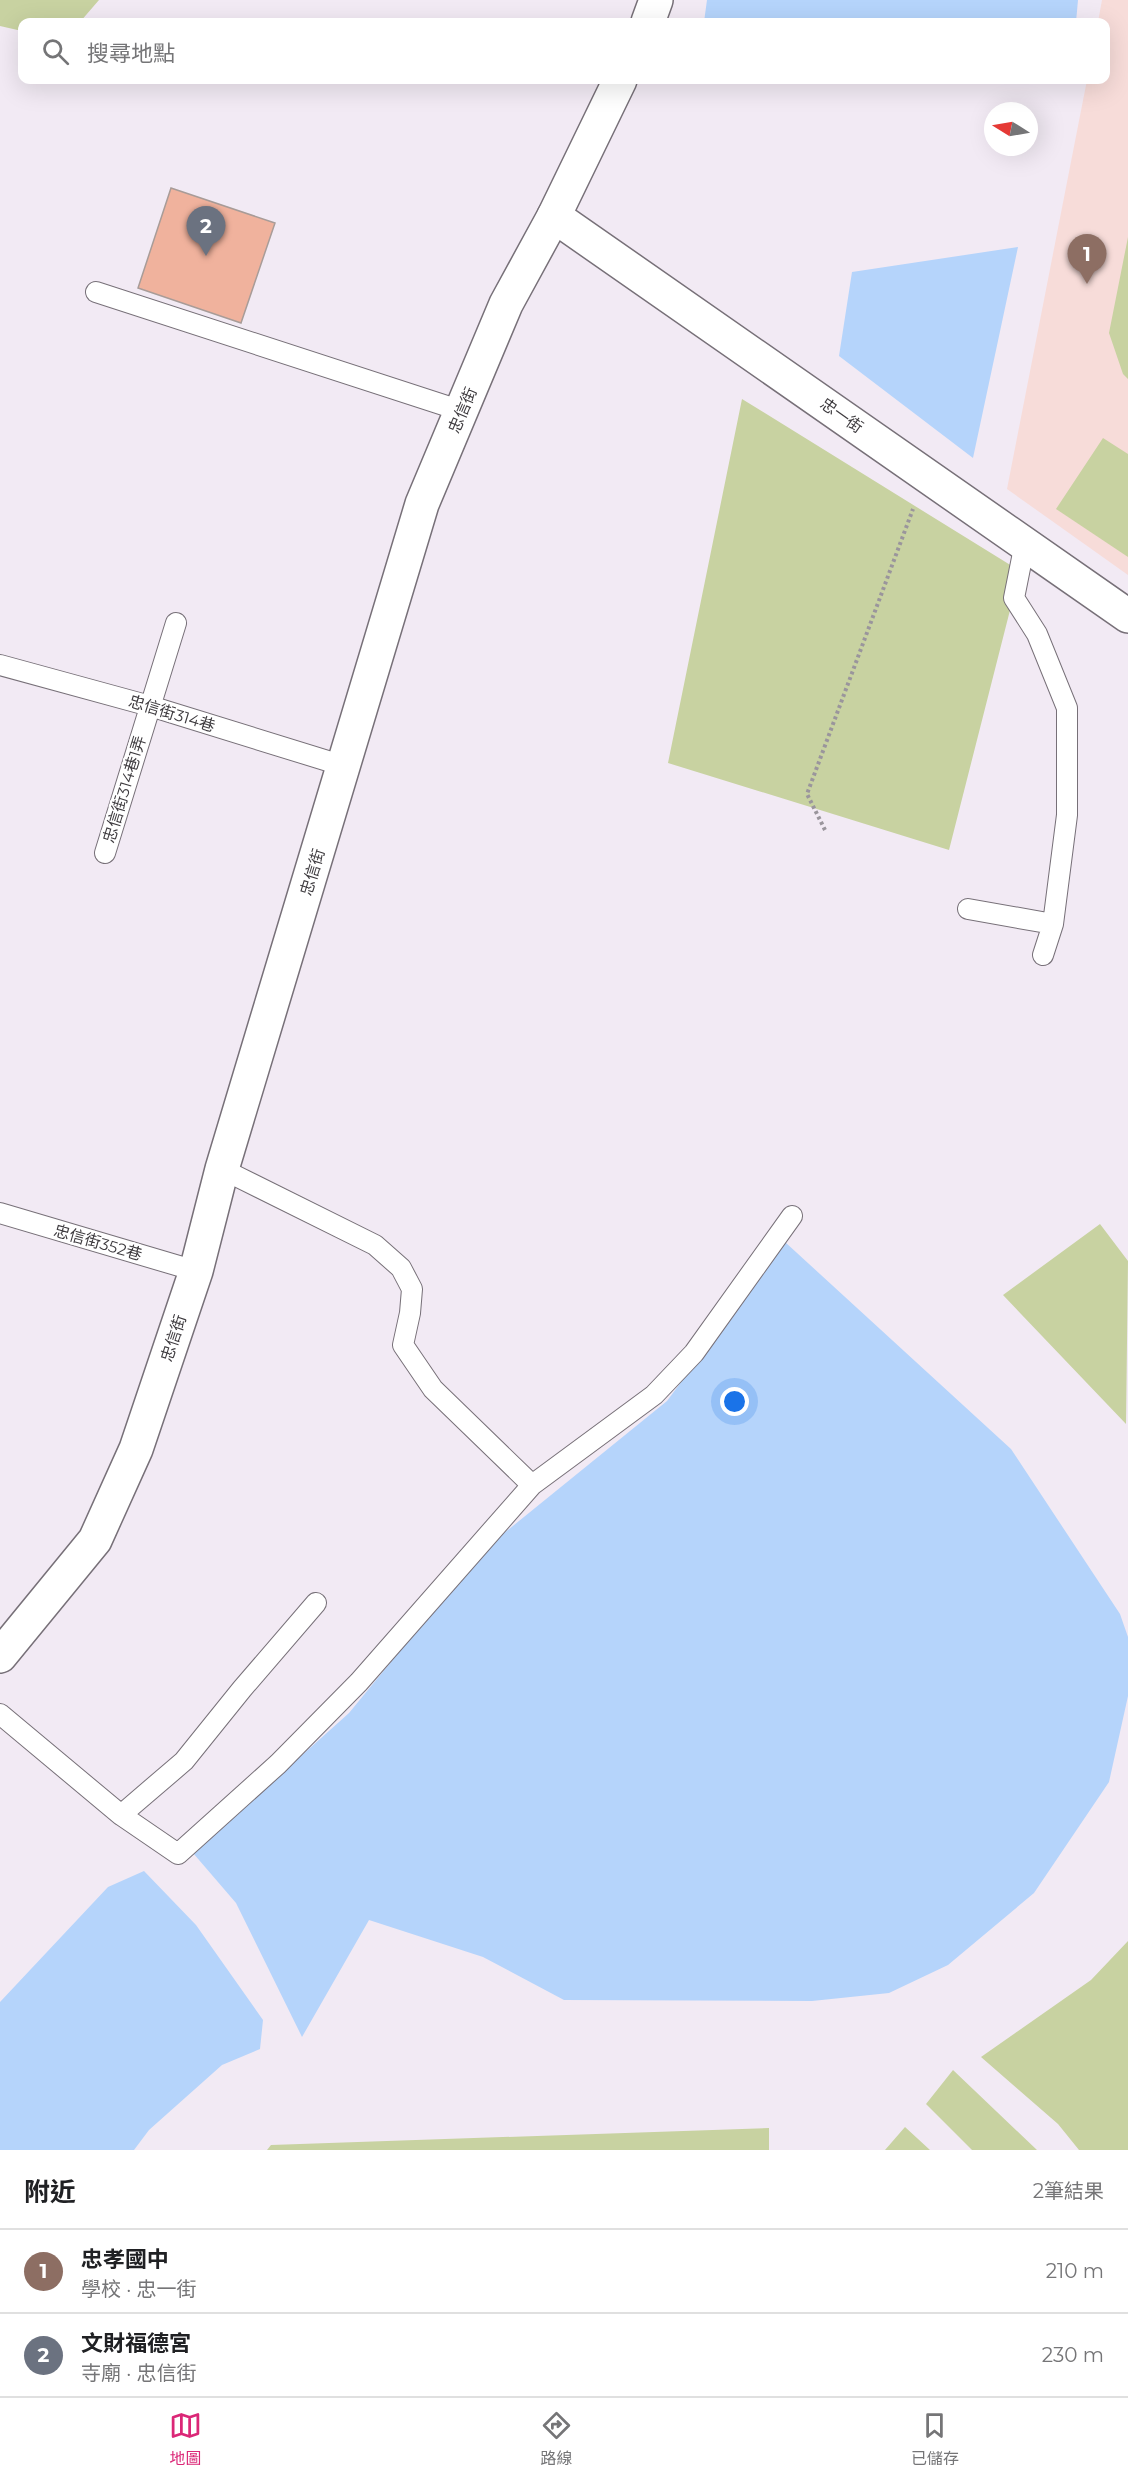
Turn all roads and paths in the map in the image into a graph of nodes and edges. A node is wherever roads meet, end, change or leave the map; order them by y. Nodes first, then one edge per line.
1 (656, 0) edge
2 (649, 18) edge
3 (618, 84) edge
4 (554, 216) junction
5 (96, 292) dead end
6 (462, 411) junction
7 (926, 473) junction
8 (1025, 543) junction
9 (1128, 615) edge
10 (176, 623) dead end
11 (0, 665) edge
12 (150, 706) junction
13 (344, 766) junction
14 (825, 830) dead end
15 (105, 853) dead end
16 (968, 909) dead end
17 (1053, 924) junction
18 (1043, 955) dead end
19 (222, 1169) junction
20 (0, 1213) edge
21 (792, 1216) dead end
22 (196, 1271) junction
23 (532, 1485) junction
24 (316, 1603) dead end
25 (0, 1656) edge
26 (0, 1714) edge
27 (122, 1815) junction

1 - 2 street
3 - 4 street, 忠信街
4 - 6 street, 忠信街
4 - 7 street, 忠一街
5 - 6 lane
6 - 13 street, 忠信街
7 - 8 street, 忠一街
7 - 14 path
8 - 9 street, 忠一街
8 - 17 lane
10 - 12 lane, 忠信街314巷1弄
11 - 12 lane, 忠信街314巷
12 - 13 lane, 忠信街314巷
12 - 15 lane, 忠信街314巷1弄
13 - 19 street, 忠信街
16 - 17 lane
17 - 18 lane
19 - 22 street, 忠信街
19 - 23 lane
20 - 22 lane, 忠信街352巷
21 - 23 lane
22 - 25 street, 忠信街
23 - 27 lane
24 - 27 lane
26 - 27 lane

